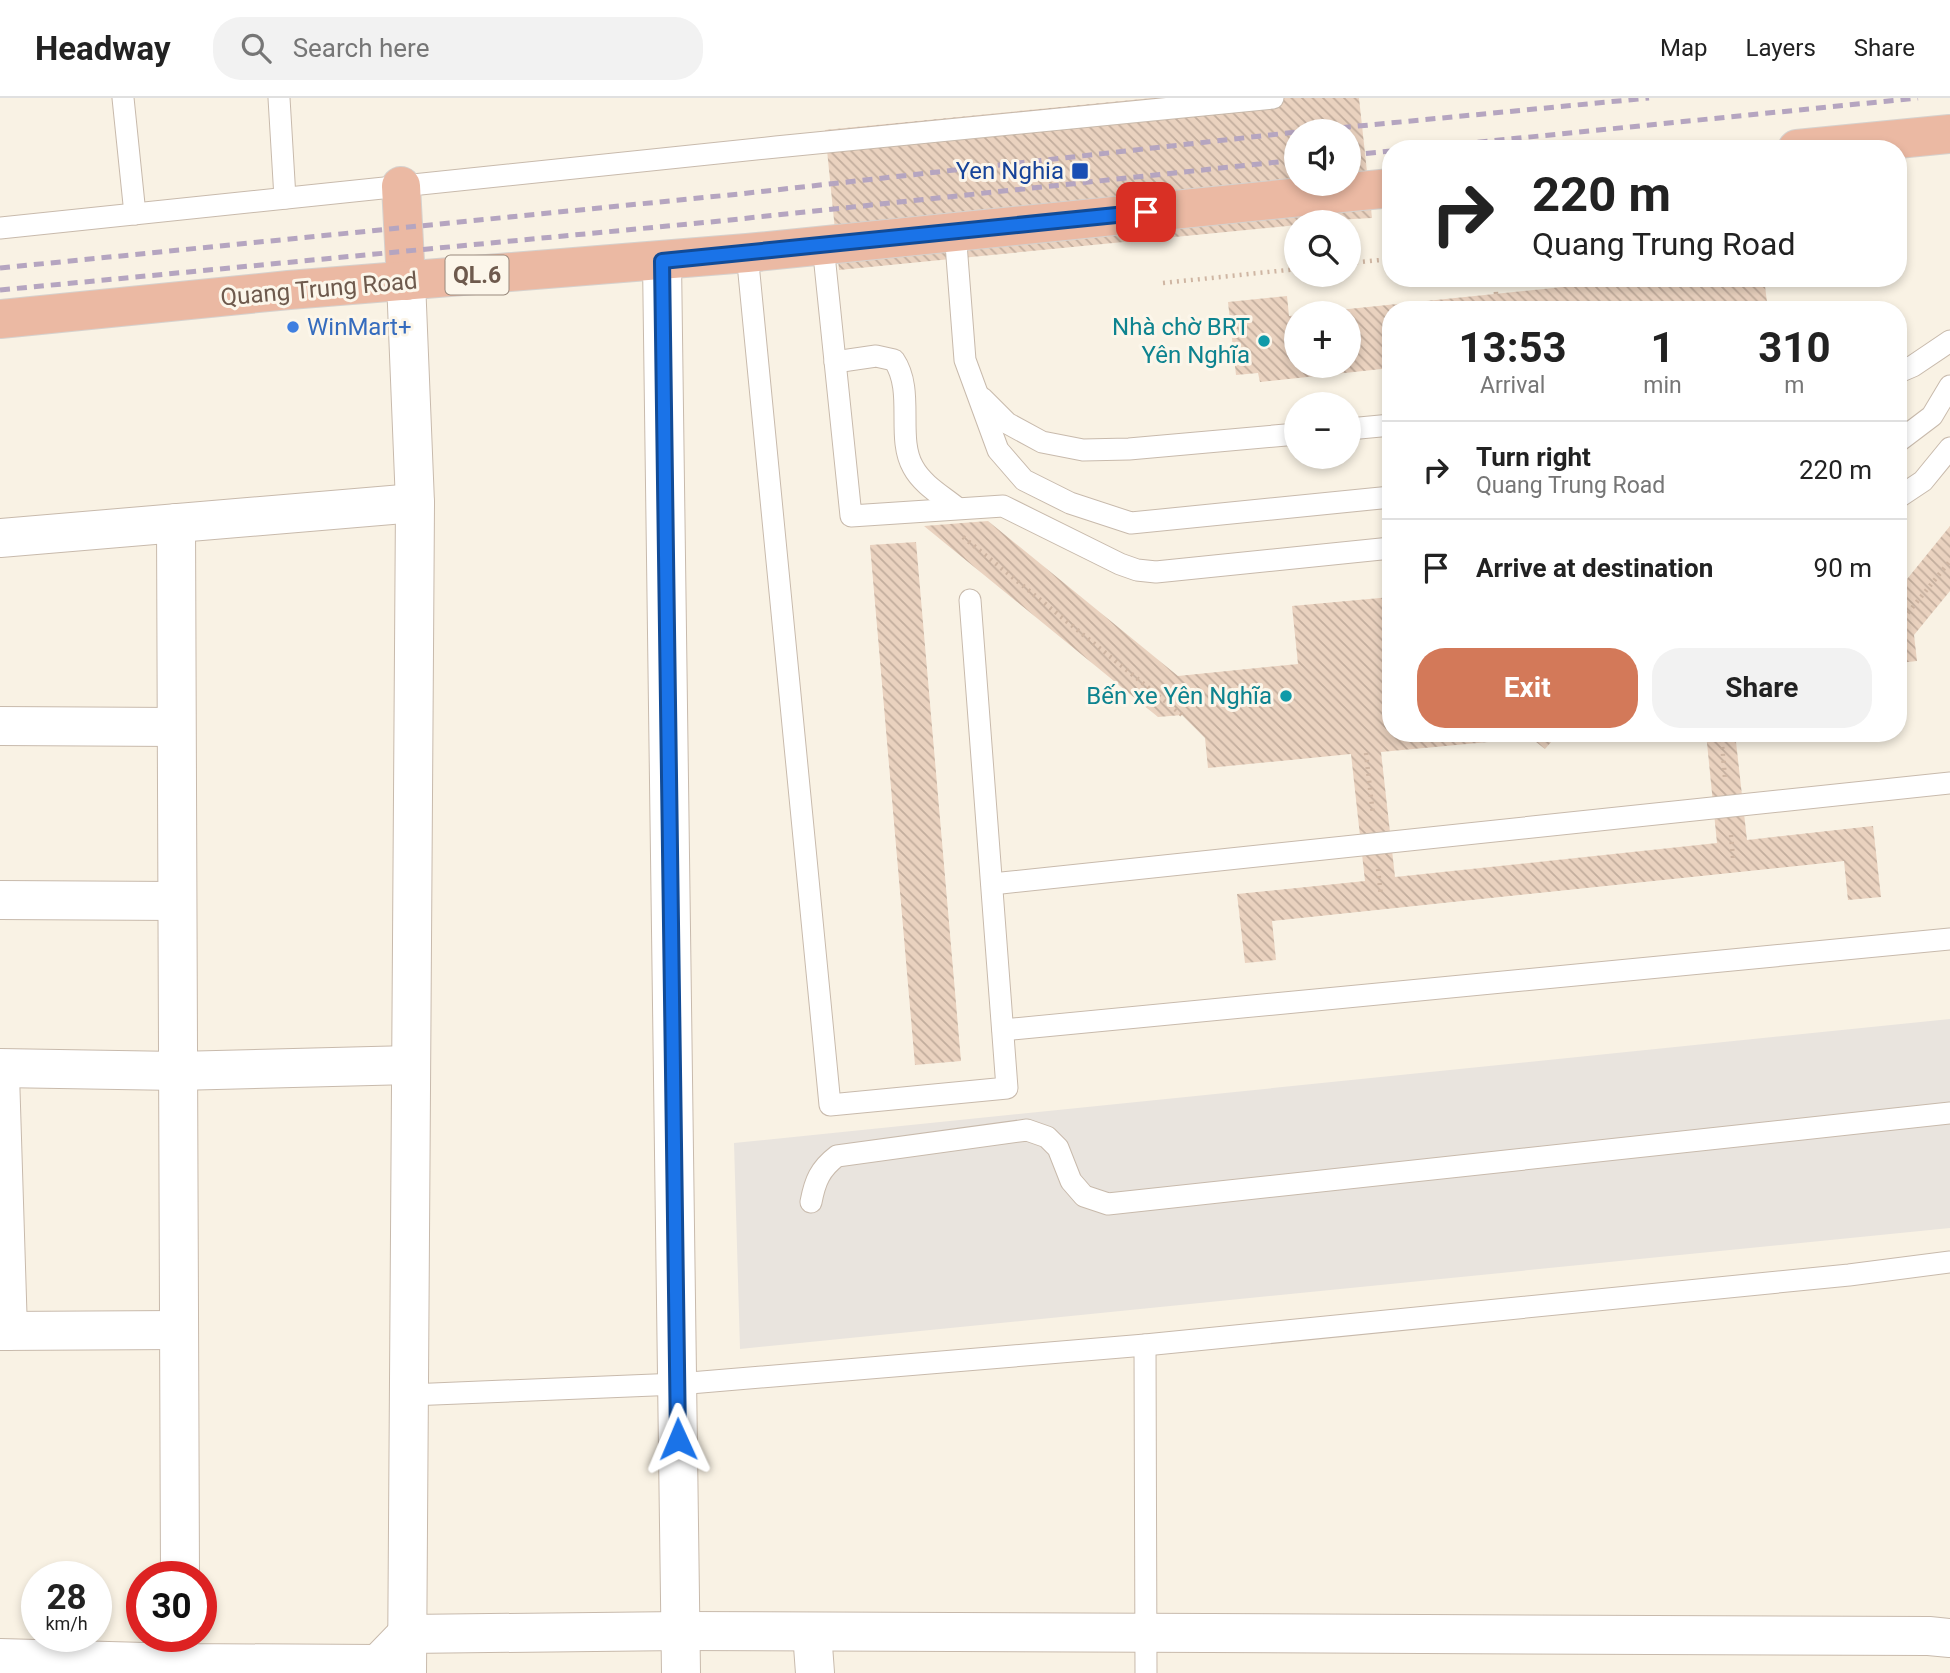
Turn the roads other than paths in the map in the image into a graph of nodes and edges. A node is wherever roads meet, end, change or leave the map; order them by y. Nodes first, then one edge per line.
1 (123, 98) edge
2 (279, 98) edge
3 (1273, 98) edge
4 (1950, 134) edge
5 (1889, 140) edge
6 (401, 186) junction
7 (1382, 189) edge
8 (285, 198) junction
9 (135, 214) junction
10 (0, 228) edge
11 (955, 231) junction
12 (823, 245) junction
13 (747, 253) junction
14 (662, 261) junction
15 (407, 281) junction
16 (0, 319) edge
17 (1950, 341) edge
18 (835, 362) junction
19 (1907, 369) edge
20 (1950, 386) edge
21 (975, 391) junction
22 (1382, 426) edge
23 (1361, 428) edge
24 (1284, 435) edge
25 (1907, 435) edge
26 (1950, 448) edge
27 (1907, 492) edge
28 (1382, 498) edge
29 (415, 503) junction
30 (956, 508) junction
31 (176, 523) junction
32 (0, 538) edge
33 (1382, 549) edge
34 (970, 600) dead end
35 (0, 726) edge
36 (176, 727) junction
37 (1950, 783) edge
38 (992, 884) junction
39 (0, 900) edge
40 (177, 901) junction
41 (1950, 939) edge
42 (1003, 1030) junction
43 (411, 1065) junction
44 (0, 1068) edge
45 (177, 1071) junction
46 (0, 1074) edge
47 (1950, 1113) edge
48 (811, 1202) dead end
49 (1950, 1262) edge
50 (178, 1330) junction
51 (4, 1331) edge
52 (1145, 1345) junction
53 (678, 1384) junction
54 (409, 1395) junction
55 (180, 1561) edge
56 (681, 1631) junction
57 (812, 1632) junction
58 (1146, 1633) junction
59 (407, 1634) junction
60 (1950, 1638) edge
61 (181, 1657) edge
62 (0, 1658) edge
63 (407, 1673) edge
64 (681, 1673) edge
65 (815, 1673) edge
66 (1146, 1673) edge

1 - 9 lane
2 - 8 lane
3 - 6 lane
4 - 5 highway
6 - 8 lane
6 - 15 highway
7 - 11 highway, Quang Trung Road / QL.6
8 - 9 lane
9 - 10 lane
11 - 12 highway, Quang Trung Road / QL.6
11 - 21 lane
12 - 13 highway, Quang Trung Road / QL.6
12 - 18 lane
13 - 14 highway, Quang Trung Road / QL.6
13 - 42 lane
14 - 15 highway, Quang Trung Road / QL.6
14 - 53 street
15 - 16 highway, Quang Trung Road / QL.6
15 - 29 street
17 - 19 lane
18 - 30 lane
18 - 30 lane
20 - 25 lane
21 - 24 lane
21 - 28 lane
22 - 23 lane
26 - 27 lane
29 - 31 street
29 - 43 street
30 - 33 lane
31 - 32 street
31 - 36 street
34 - 38 lane
35 - 36 street
36 - 40 street
37 - 38 lane
38 - 42 lane
39 - 40 street
40 - 45 street
41 - 42 lane
43 - 45 street
43 - 54 street
44 - 45 street
45 - 50 street
46 - 51 street
47 - 48 lane
49 - 52 lane
50 - 51 street
50 - 55 street
52 - 53 lane
52 - 58 lane
53 - 54 lane
53 - 56 street
54 - 59 street
56 - 57 street
56 - 59 street
56 - 64 street
57 - 58 street
57 - 65 street
58 - 60 street
58 - 66 lane
59 - 61 street
59 - 63 street
61 - 62 street

